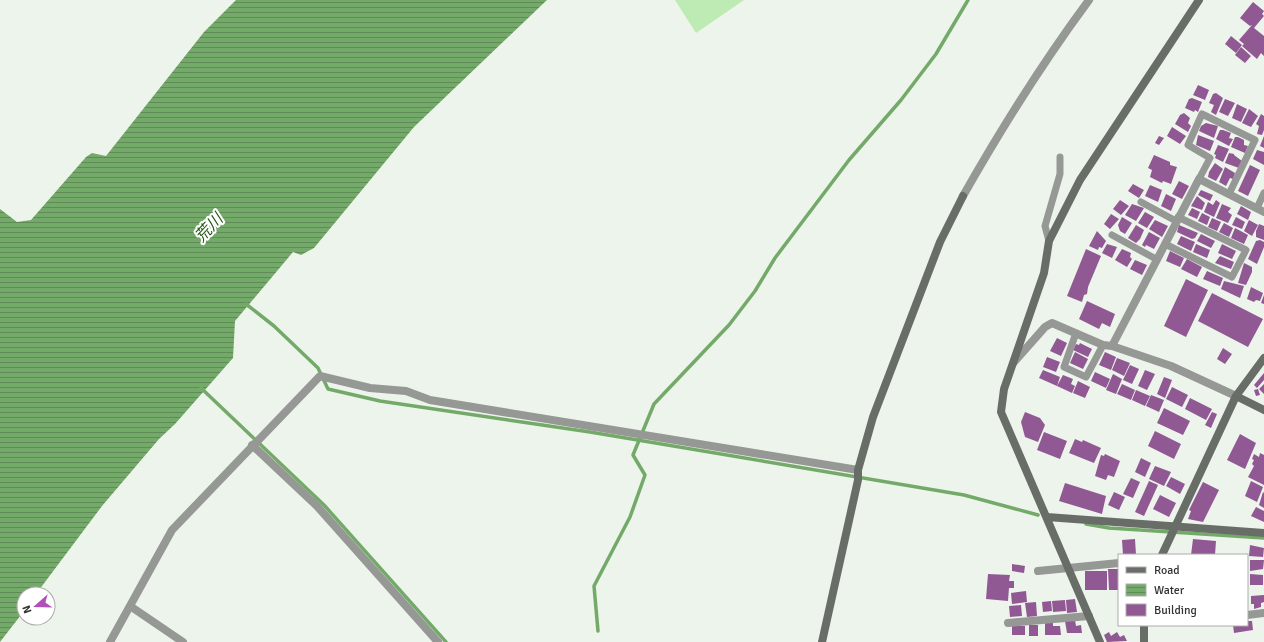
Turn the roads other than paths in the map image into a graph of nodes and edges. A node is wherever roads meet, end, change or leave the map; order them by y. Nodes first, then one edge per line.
1 (1089, 0) edge
2 (1199, 0) edge
3 (1060, 157) dead end
4 (1199, 179) junction
5 (1264, 193) edge
6 (1230, 194) junction
7 (1141, 202) dead end
8 (1260, 210) edge
9 (1177, 219) junction
10 (1112, 235) dead end
11 (1049, 241) junction
12 (1164, 244) junction
13 (1156, 260) junction
14 (1076, 333) junction
15 (1103, 345) junction
16 (1112, 346) junction
17 (1264, 358) edge
18 (1014, 362) junction
19 (1236, 396) junction
20 (1264, 410) edge
21 (253, 445) junction
22 (858, 470) junction
23 (1047, 517) junction
24 (1175, 526) junction
25 (1264, 533) edge
26 (1162, 554) edge
27 (1118, 563) edge
28 (1068, 566) junction
29 (1038, 571) dead end
30 (130, 606) junction
31 (1264, 613) edge
32 (1248, 615) edge
33 (1089, 616) junction
34 (1008, 622) dead end
35 (1144, 626) edge
36 (110, 642) edge
37 (183, 642) edge
38 (438, 642) edge
39 (822, 642) edge
40 (1100, 642) edge
41 (1144, 642) edge

1 - 22 street
2 - 11 street
3 - 11 lane
4 - 6 street
4 - 6 lane
4 - 9 street
5 - 8 lane
6 - 8 street
7 - 9 lane
9 - 12 street
9 - 12 lane
10 - 13 lane
11 - 18 street
12 - 13 street
13 - 16 street
14 - 15 street
14 - 15 lane
14 - 18 street
15 - 16 street
16 - 19 street
17 - 19 street
18 - 23 street
19 - 20 street
19 - 24 street
21 - 22 street
21 - 30 street
21 - 38 street
22 - 39 street
23 - 24 street
23 - 28 street
24 - 25 street
24 - 26 street
27 - 28 street
28 - 29 street
28 - 33 street
30 - 36 street
30 - 37 street
31 - 32 street
33 - 34 street
33 - 40 street
35 - 41 street

